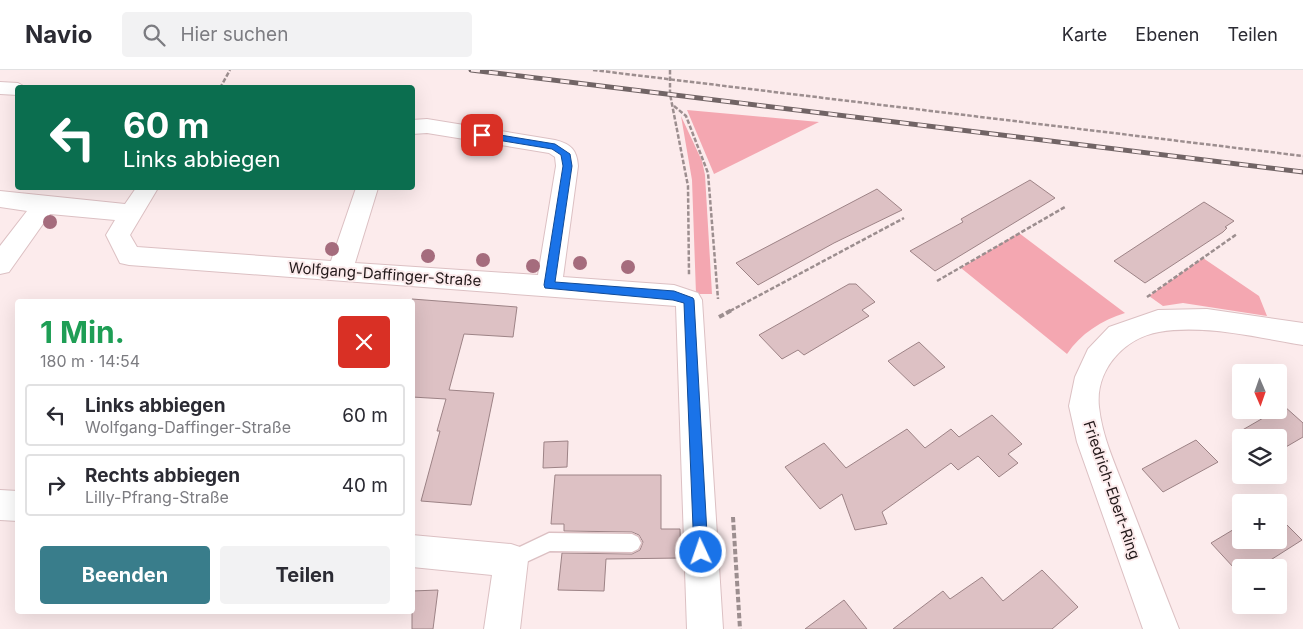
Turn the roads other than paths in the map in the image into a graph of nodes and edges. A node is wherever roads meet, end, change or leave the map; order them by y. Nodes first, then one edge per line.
1 (0, 88) edge
2 (15, 89) edge
3 (415, 127) edge
4 (146, 190) edge
5 (366, 190) edge
6 (0, 199) edge
7 (44, 206) junction
8 (131, 212) junction
9 (0, 265) edge
10 (340, 271) junction
11 (549, 285) junction
12 (1303, 334) edge
13 (0, 505) edge
14 (15, 506) edge
15 (632, 543) dead end
16 (415, 551) edge
17 (510, 560) junction
18 (502, 629) edge
19 (705, 629) edge
20 (1162, 629) edge

1 - 2 street
3 - 11 street
4 - 8 street, Wolfgang-Daffinger-Straße
5 - 10 street
6 - 7 street
7 - 8 street
7 - 9 street
8 - 10 street, Wolfgang-Daffinger-Straße
10 - 11 street, Wolfgang-Daffinger-Straße
11 - 19 street, Wolfgang-Daffinger-Straße
12 - 20 street, Friedrich-Ebert-Ring
13 - 14 street
15 - 17 lane
16 - 17 street
17 - 18 street

